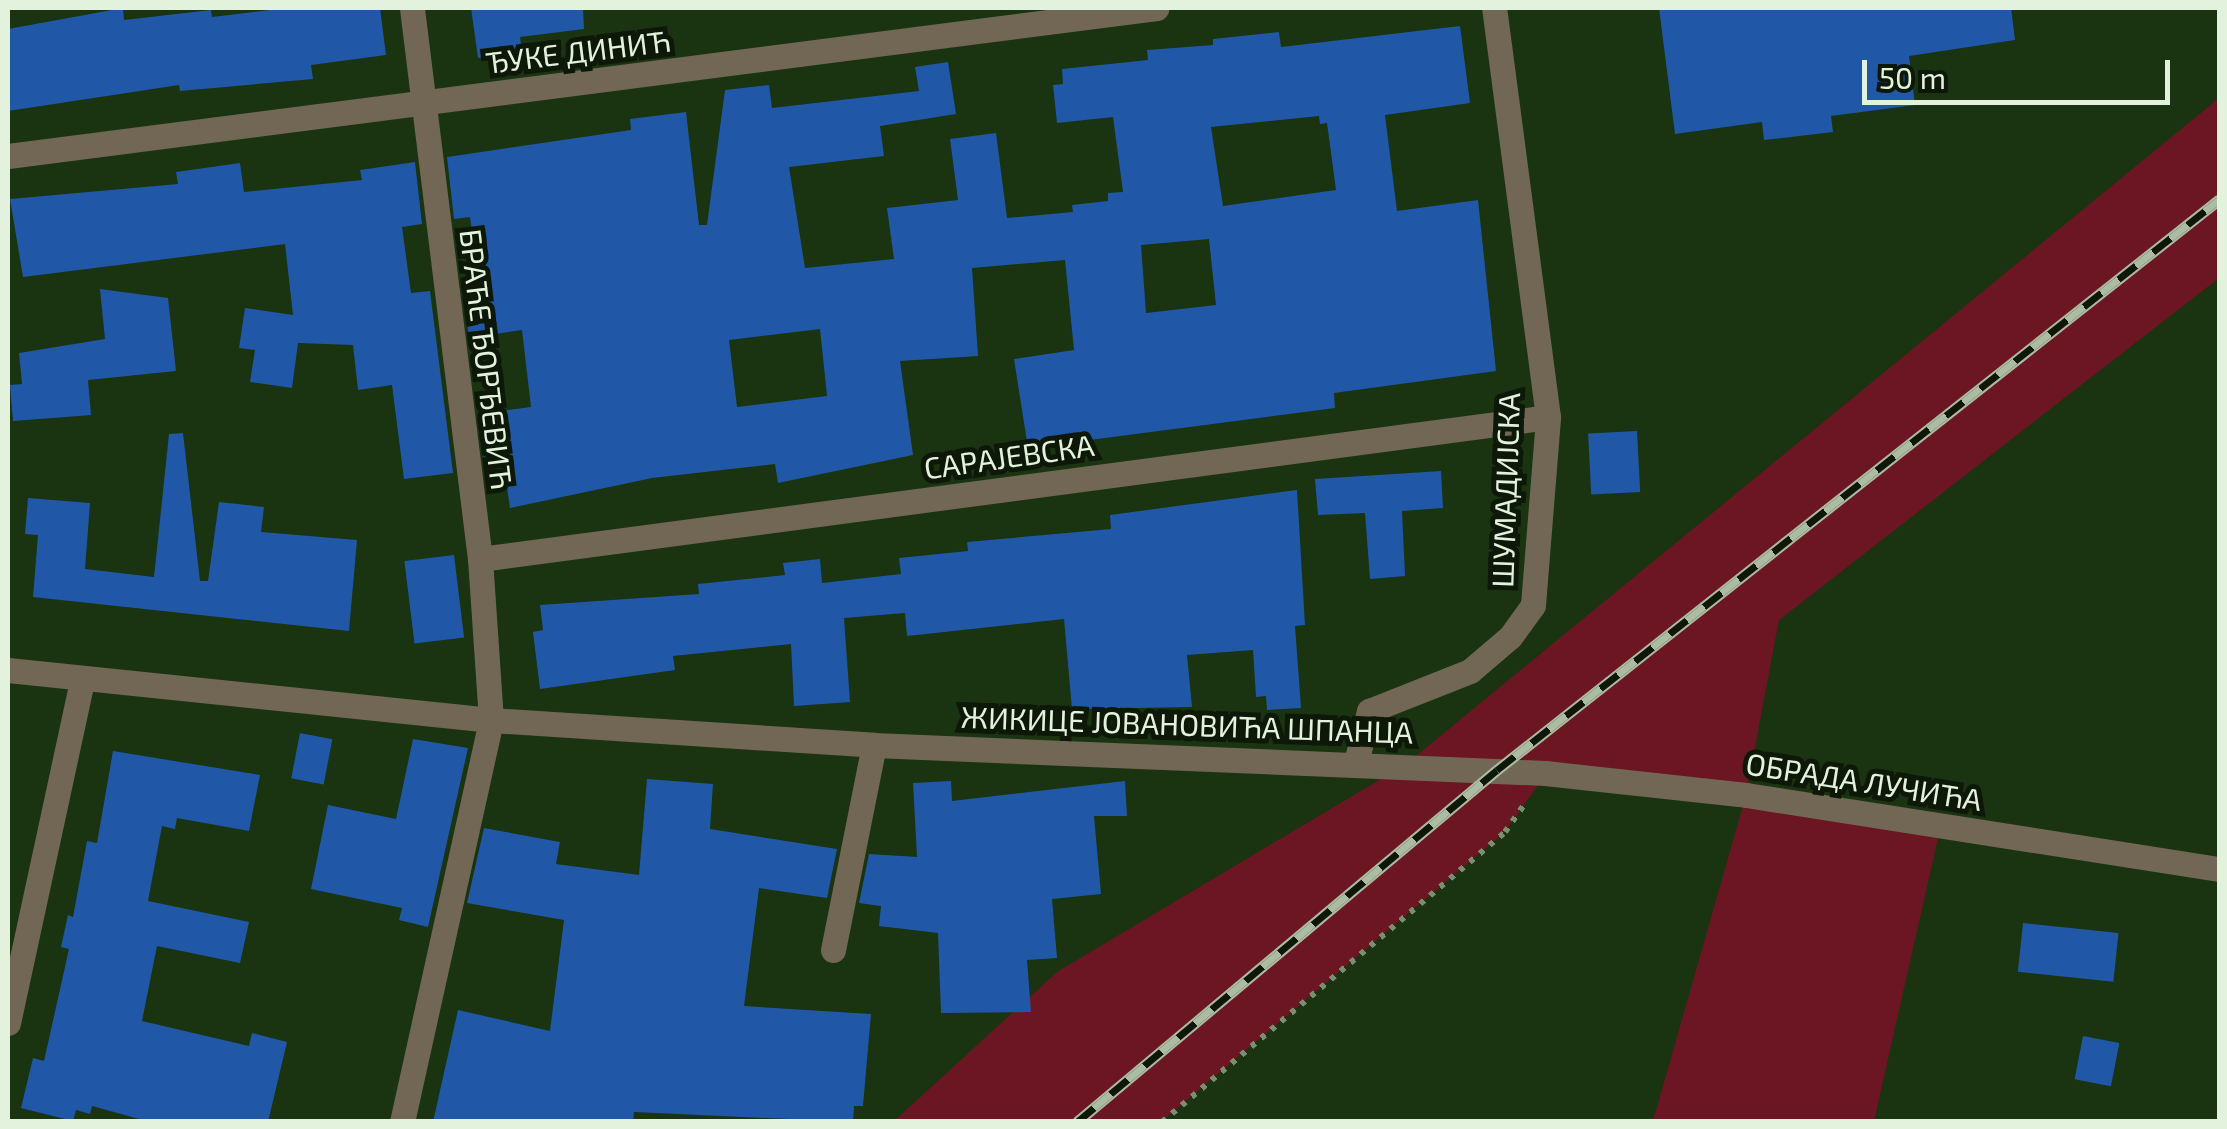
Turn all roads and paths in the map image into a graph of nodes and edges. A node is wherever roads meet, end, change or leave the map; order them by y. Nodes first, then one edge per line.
1 (412, 8) edge
2 (1157, 8) edge
3 (1494, 8) edge
4 (422, 104) junction
5 (8, 156) edge
6 (1548, 417) junction
7 (480, 559) junction
8 (8, 670) edge
9 (82, 680) junction
10 (491, 720) junction
11 (874, 744) junction
12 (1356, 762) junction
13 (1497, 770) joint
14 (1545, 774) junction
15 (2220, 869) edge
16 (833, 950) dead end
17 (8, 1023) edge
18 (402, 1122) edge
19 (1162, 1122) edge

1 - 4 street, БРАЋЕ ЂОРЂЕВИЋ
2 - 4 street, ЂУКЕ ДИНИЋ
3 - 6 street, ШУМАДИЈСКА
4 - 5 street, ЂУКЕ ДИНИЋ
4 - 7 street, БРАЋЕ ЂОРЂЕВИЋ
6 - 7 street, САРАЈЕВСКА
6 - 12 street, ШУМАДИЈСКА
7 - 10 street, БРАЋЕ ЂОРЂЕВИЋ
8 - 9 street, ЖИКИЦЕ ЈОВАНОВИЋА ШПАНЦА
9 - 10 street, ЖИКИЦЕ ЈОВАНОВИЋА ШПАНЦА
9 - 17 street
10 - 11 street, ЖИКИЦЕ ЈОВАНОВИЋА ШПАНЦА
10 - 18 street
11 - 12 street, ЖИКИЦЕ ЈОВАНОВИЋА ШПАНЦА
11 - 16 street
12 - 13 street, ЖИКИЦЕ ЈОВАНОВИЋА ШПАНЦА
13 - 14 street, ОБРАДА ЛУЧИЋА
14 - 15 street, ОБРАДА ЛУЧИЋА
14 - 19 path

